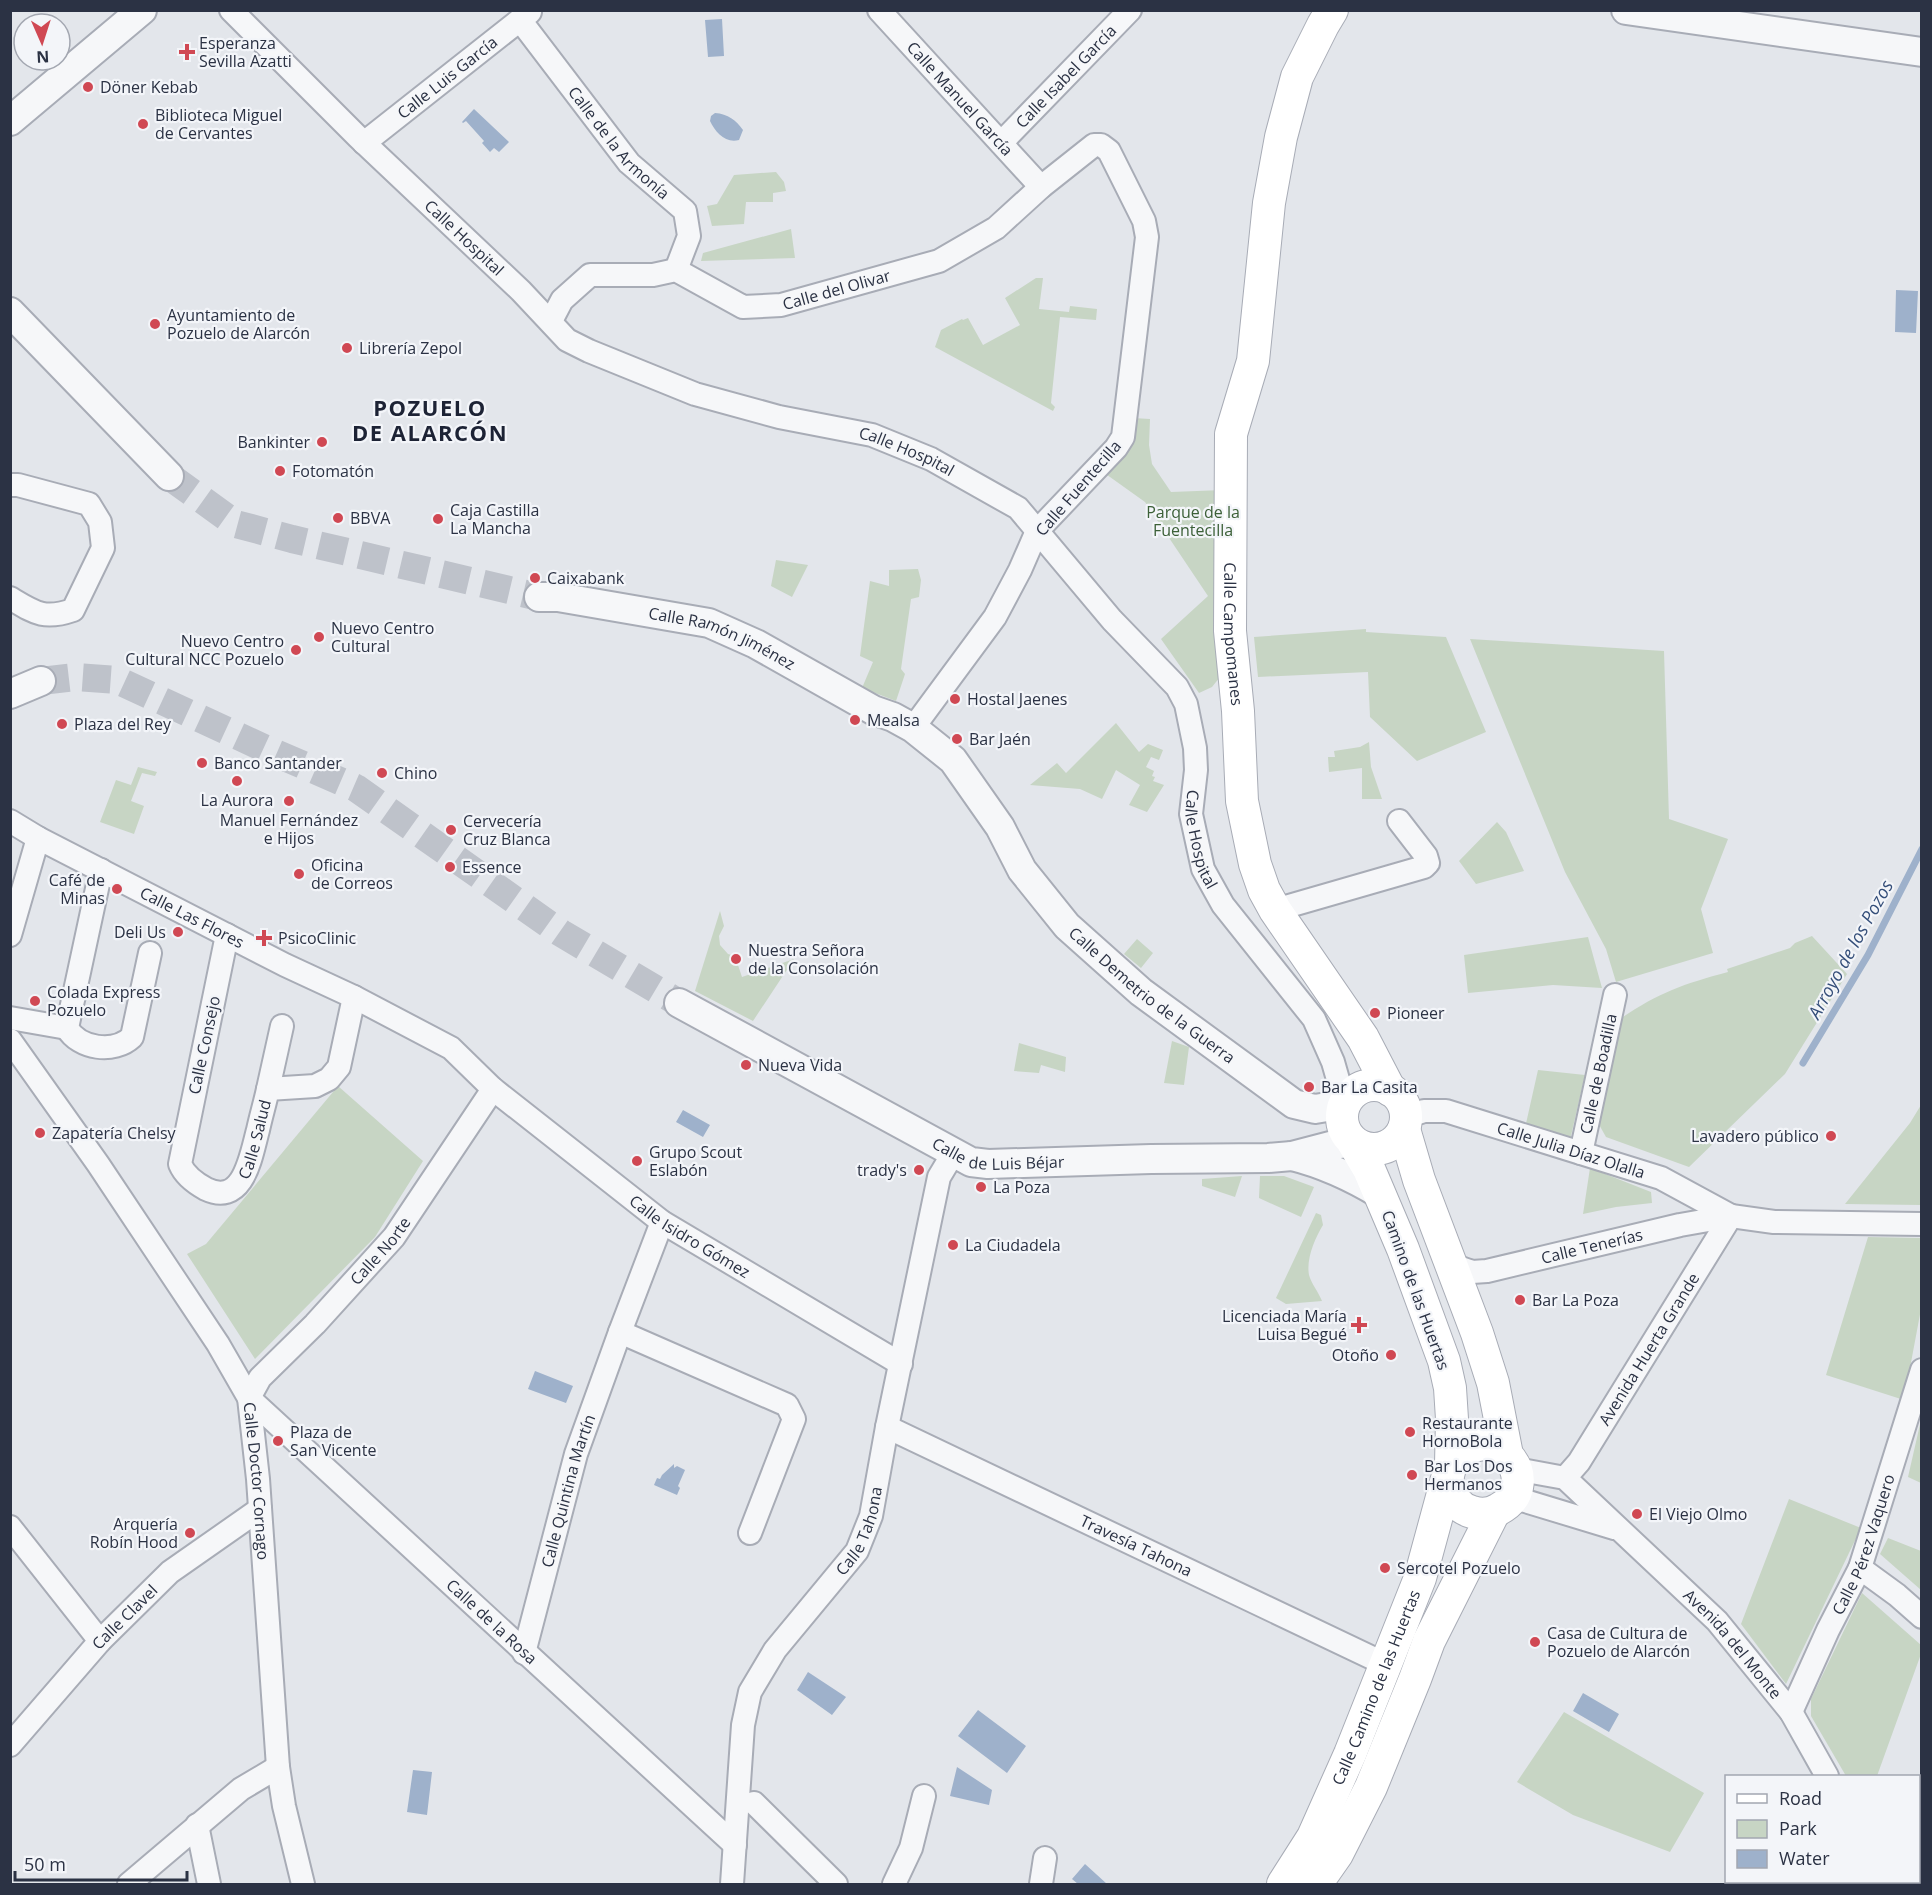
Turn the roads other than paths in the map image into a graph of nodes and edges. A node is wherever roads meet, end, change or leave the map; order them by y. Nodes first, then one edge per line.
1 (142, 10) edge
2 (231, 10) edge
3 (879, 10) edge
4 (1130, 10) edge
5 (1332, 10) edge
6 (1626, 10) edge
7 (525, 15) edge
8 (1922, 52) edge
9 (18, 115) edge
10 (10, 135) edge
11 (364, 143) junction
12 (1001, 143) junction
13 (1109, 151) joint
14 (1041, 187) junction
15 (676, 270) junction
16 (10, 312) edge
17 (550, 321) junction
18 (169, 476) tunnel mouth
19 (10, 485) edge
20 (1037, 531) junction
21 (539, 597) tunnel mouth
22 (10, 598) edge
23 (41, 681) tunnel mouth
24 (10, 694) edge
25 (903, 722) junction
26 (10, 821) edge
27 (1399, 821) dead end
28 (1000, 827) joint
29 (38, 838) junction
30 (101, 870) junction
31 (1275, 910) junction
32 (10, 935) edge
33 (227, 935) junction
34 (150, 954) dead end
35 (1615, 995) dead end
36 (354, 997) junction
37 (679, 1003) tunnel mouth
38 (10, 1018) edge
39 (282, 1026) dead end
40 (67, 1028) junction
41 (10, 1040) edge
42 (268, 1089) junction
43 (493, 1089) junction
44 (1390, 1090) junction
45 (1345, 1104) junction
46 (1405, 1123) junction
47 (1353, 1142) junction
48 (1581, 1153) junction
49 (181, 1154) joint
50 (956, 1156) junction
51 (1292, 1156) junction
52 (1380, 1194) junction
53 (1731, 1216) junction
54 (662, 1222) junction
55 (1922, 1224) edge
56 (1452, 1265) junction
57 (620, 1332) junction
58 (901, 1364) junction
59 (1922, 1370) edge
60 (249, 1398) junction
61 (887, 1427) junction
62 (1450, 1473) junction
63 (1565, 1478) junction
64 (1507, 1483) junction
65 (260, 1509) junction
66 (10, 1527) edge
67 (1617, 1528) junction
68 (750, 1533) dead end
69 (1860, 1568) junction
70 (1922, 1617) edge
71 (100, 1641) junction
72 (524, 1653) junction
73 (1385, 1664) junction
74 (1791, 1712) junction
75 (10, 1745) edge
76 (278, 1767) junction
77 (1826, 1775) edge
78 (924, 1796) dead end
79 (754, 1803) dead end
80 (197, 1825) junction
81 (735, 1845) junction
82 (1045, 1858) dead end
83 (129, 1884) edge
84 (209, 1884) edge
85 (303, 1884) edge
86 (732, 1884) edge
87 (836, 1884) edge
88 (894, 1884) edge
89 (1041, 1884) edge
90 (1283, 1884) edge
91 (1316, 1884) edge

1 - 9 street
2 - 11 street, Calle Hospital
3 - 12 street, Calle Manuel García
4 - 12 street, Calle Isabel García
5 - 31 main road, Calle Campomanes
6 - 8 street
7 - 11 street, Calle Luis García
7 - 15 street, Calle de la Armonía
9 - 10 street
11 - 17 street, Calle Hospital
12 - 14 street, Calle Manuel García
13 - 14 street, Calle del Olivar
13 - 20 street, Calle Fuentecilla
14 - 15 street, Calle del Olivar
15 - 17 street
16 - 18 street
17 - 20 street, Calle Hospital
19 - 22 street
20 - 25 street, Calle Fuentecilla
20 - 45 street, Calle Hospital
21 - 25 street, Calle Ramón Jiménez
23 - 24 street
25 - 28 street, Calle Ramón Jiménez
26 - 29 street, Calle Las Flores
27 - 31 street
28 - 45 street, Calle Demetrio de la Guerra
29 - 30 street, Calle Las Flores
29 - 32 street
30 - 33 street, Calle Las Flores
30 - 40 street
31 - 44 main road, Calle Campomanes
33 - 36 street, Calle Las Flores
33 - 49 street, Calle Consejo
34 - 40 street
35 - 48 street, Calle de Boadilla
36 - 42 street, Calle Salud
36 - 43 street, Calle Las Flores
37 - 50 street, Calle de Luis Béjar
38 - 40 street
39 - 42 street
41 - 60 street, Calle Doctor Cornago
42 - 49 street, Calle Salud
43 - 54 street, Calle Isidro Gómez
43 - 60 street, Calle Norte
44 - 45 main road
44 - 46 main road
45 - 47 main road
46 - 47 main road
46 - 48 street, Calle Julia Díaz Olalla
46 - 56 main road
47 - 51 street, Calle de Luis Béjar
47 - 52 main road, Camino de las Huertas
48 - 53 street, Calle Julia Díaz Olalla
50 - 51 street, Calle de Luis Béjar
50 - 58 street, Calle Tahona
51 - 52 street
52 - 62 main road, Camino de las Huertas
53 - 55 street
53 - 56 street, Calle Tenerías
53 - 63 street, Avenida Huerta Grande
54 - 57 street, Calle Quintina Martín
54 - 58 street, Calle Isidro Gómez
56 - 64 main road
57 - 68 street
57 - 72 street, Calle Quintina Martín
58 - 61 street, Calle Tahona
59 - 69 street, Calle Pérez Vaquero
60 - 65 street, Calle Doctor Cornago
60 - 72 street, Calle de la Rosa
61 - 73 street, Travesía Tahona
61 - 81 street, Calle Tahona
62 - 64 main road
62 - 64 main road
62 - 73 main road, Calle Camino de las Huertas
63 - 64 street
63 - 67 street, Avenida del Monte
64 - 67 street, Avenida del Monte
64 - 91 main road, Calle Camino de las Huertas
65 - 71 street, Calle Clavel
65 - 76 street, Calle Doctor Cornago
66 - 71 street
67 - 74 street, Avenida del Monte
69 - 70 street
69 - 74 street, Calle Pérez Vaquero
71 - 75 street, Calle Clavel
72 - 81 street, Calle de la Rosa
73 - 90 main road, Calle Camino de las Huertas
74 - 77 street, Avenida del Monte
76 - 80 street
76 - 85 street, Calle Doctor Cornago
78 - 88 street
79 - 87 street
80 - 83 street
80 - 84 street
81 - 86 street, Calle Tahona
82 - 89 street

